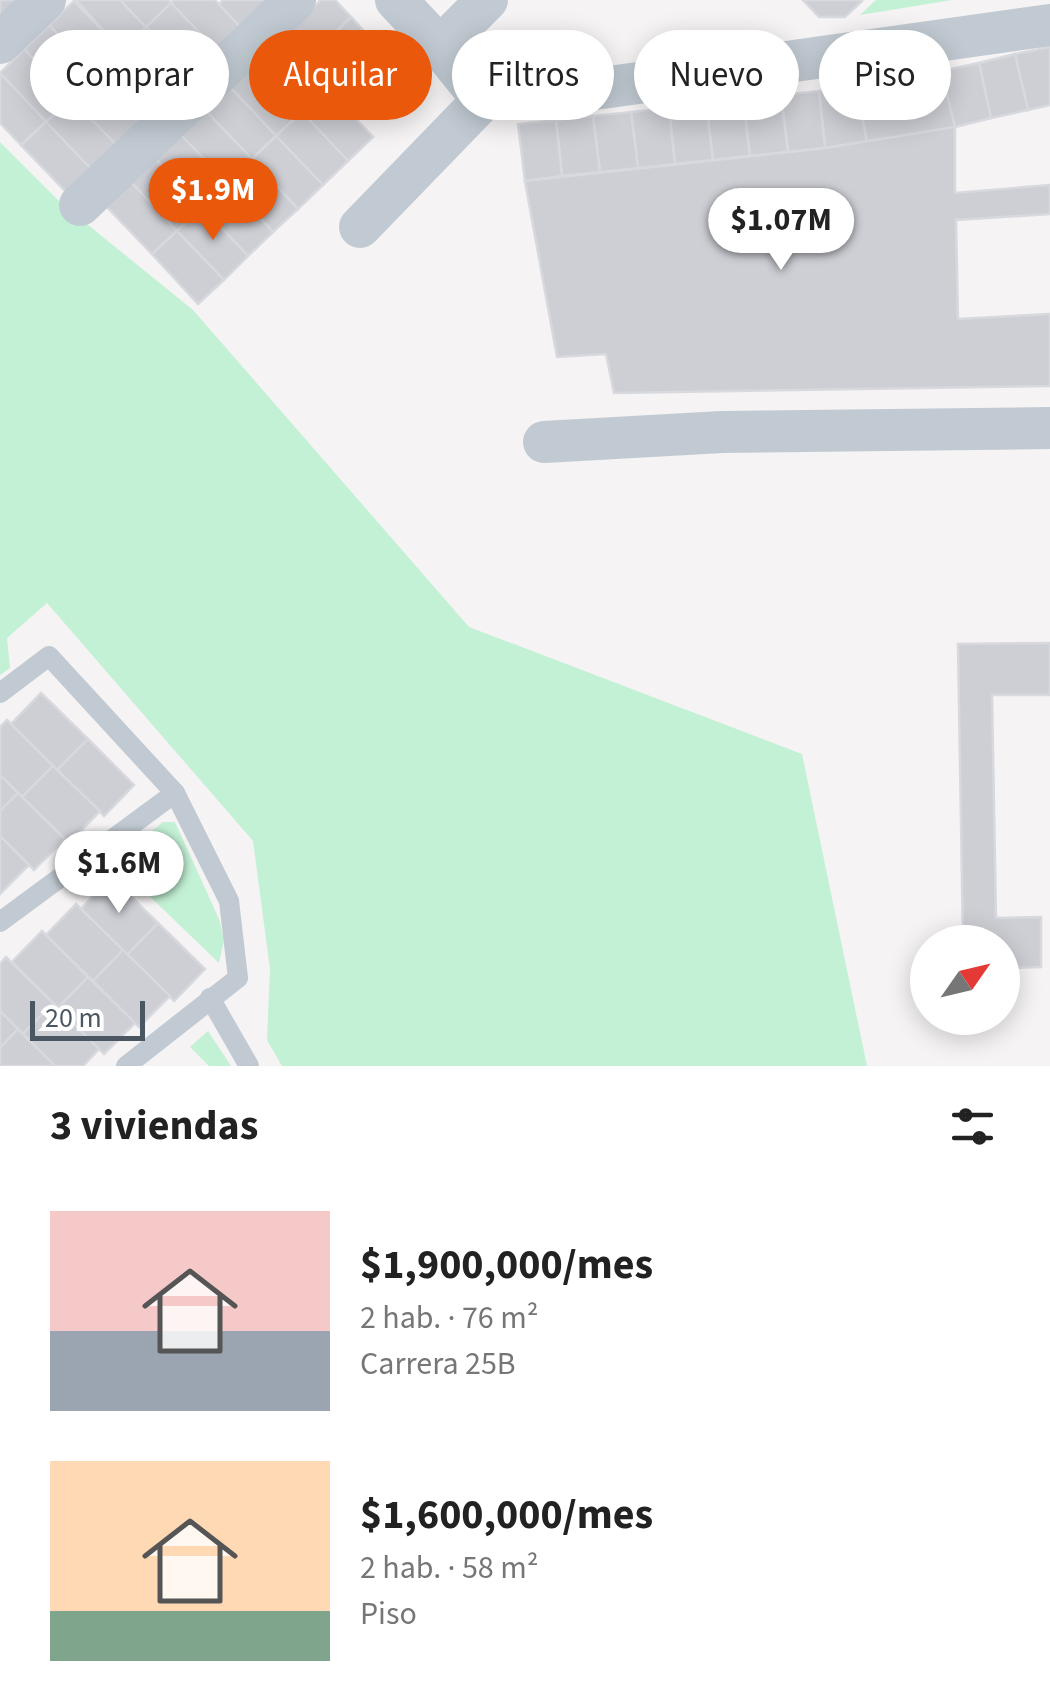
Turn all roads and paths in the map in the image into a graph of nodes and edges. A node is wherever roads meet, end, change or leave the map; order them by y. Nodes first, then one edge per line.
1 (45, 0) edge
2 (295, 0) edge
3 (396, 0) edge
4 (487, 0) edge
5 (1028, 18) edge
6 (0, 43) edge
7 (440, 47) junction
8 (614, 85) edge
9 (80, 205) dead end
10 (360, 226) dead end
11 (1050, 428) edge
12 (544, 442) dead end
13 (0, 693) edge
14 (174, 793) junction
15 (0, 922) edge
16 (210, 998) junction
17 (126, 1066) edge
18 (249, 1066) edge

1 - 6 street
2 - 9 street
3 - 7 street
4 - 7 street
5 - 8 street
7 - 10 street
11 - 12 street
13 - 14 lane
14 - 15 lane
14 - 16 lane
16 - 17 lane
16 - 18 lane

